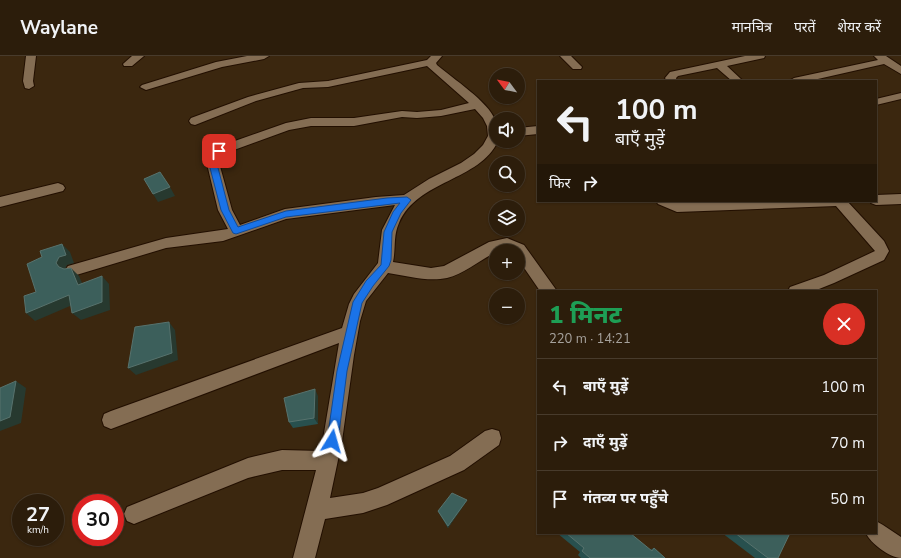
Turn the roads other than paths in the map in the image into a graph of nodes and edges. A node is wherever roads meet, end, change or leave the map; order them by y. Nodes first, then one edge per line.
1 (31, 56) edge
2 (139, 56) edge
3 (264, 56) edge
4 (565, 56) edge
5 (760, 56) edge
6 (883, 58) edge
7 (434, 59) edge
8 (128, 64) dead end
9 (720, 65) junction
10 (577, 67) dead end
11 (901, 71) edge
12 (671, 80) edge
13 (737, 80) edge
14 (798, 80) edge
15 (29, 86) dead end
16 (146, 87) dead end
17 (901, 96) edge
18 (877, 102) edge
19 (477, 105) junction
20 (489, 120) edge
21 (195, 121) dead end
22 (537, 130) edge
23 (525, 131) edge
24 (489, 147) edge
25 (58, 188) dead end
26 (901, 199) edge
27 (407, 200) junction
28 (877, 200) edge
29 (0, 202) edge
30 (665, 202) edge
31 (769, 202) edge
32 (839, 202) edge
33 (236, 231) junction
34 (384, 266) junction
35 (72, 270) edge
36 (548, 290) edge
37 (799, 290) edge
38 (350, 332) junction
39 (111, 420) dead end
40 (492, 438) dead end
41 (328, 461) junction
42 (317, 510) junction
43 (134, 514) dead end
44 (877, 533) edge
45 (901, 550) edge
46 (304, 558) edge

1 - 15 street
2 - 8 street
3 - 16 street
4 - 10 street
5 - 9 street
6 - 11 street
6 - 14 street
7 - 19 street
7 - 21 street
9 - 12 street
9 - 13 street
17 - 18 street
19 - 20 street
19 - 33 street
22 - 23 street
24 - 27 street
25 - 29 street
26 - 28 street
27 - 33 street
27 - 34 street
30 - 31 street
32 - 37 street
33 - 35 street
34 - 36 street
34 - 38 street
38 - 39 street
38 - 41 street
40 - 42 street
41 - 42 street
41 - 43 street
42 - 46 street
44 - 45 street

